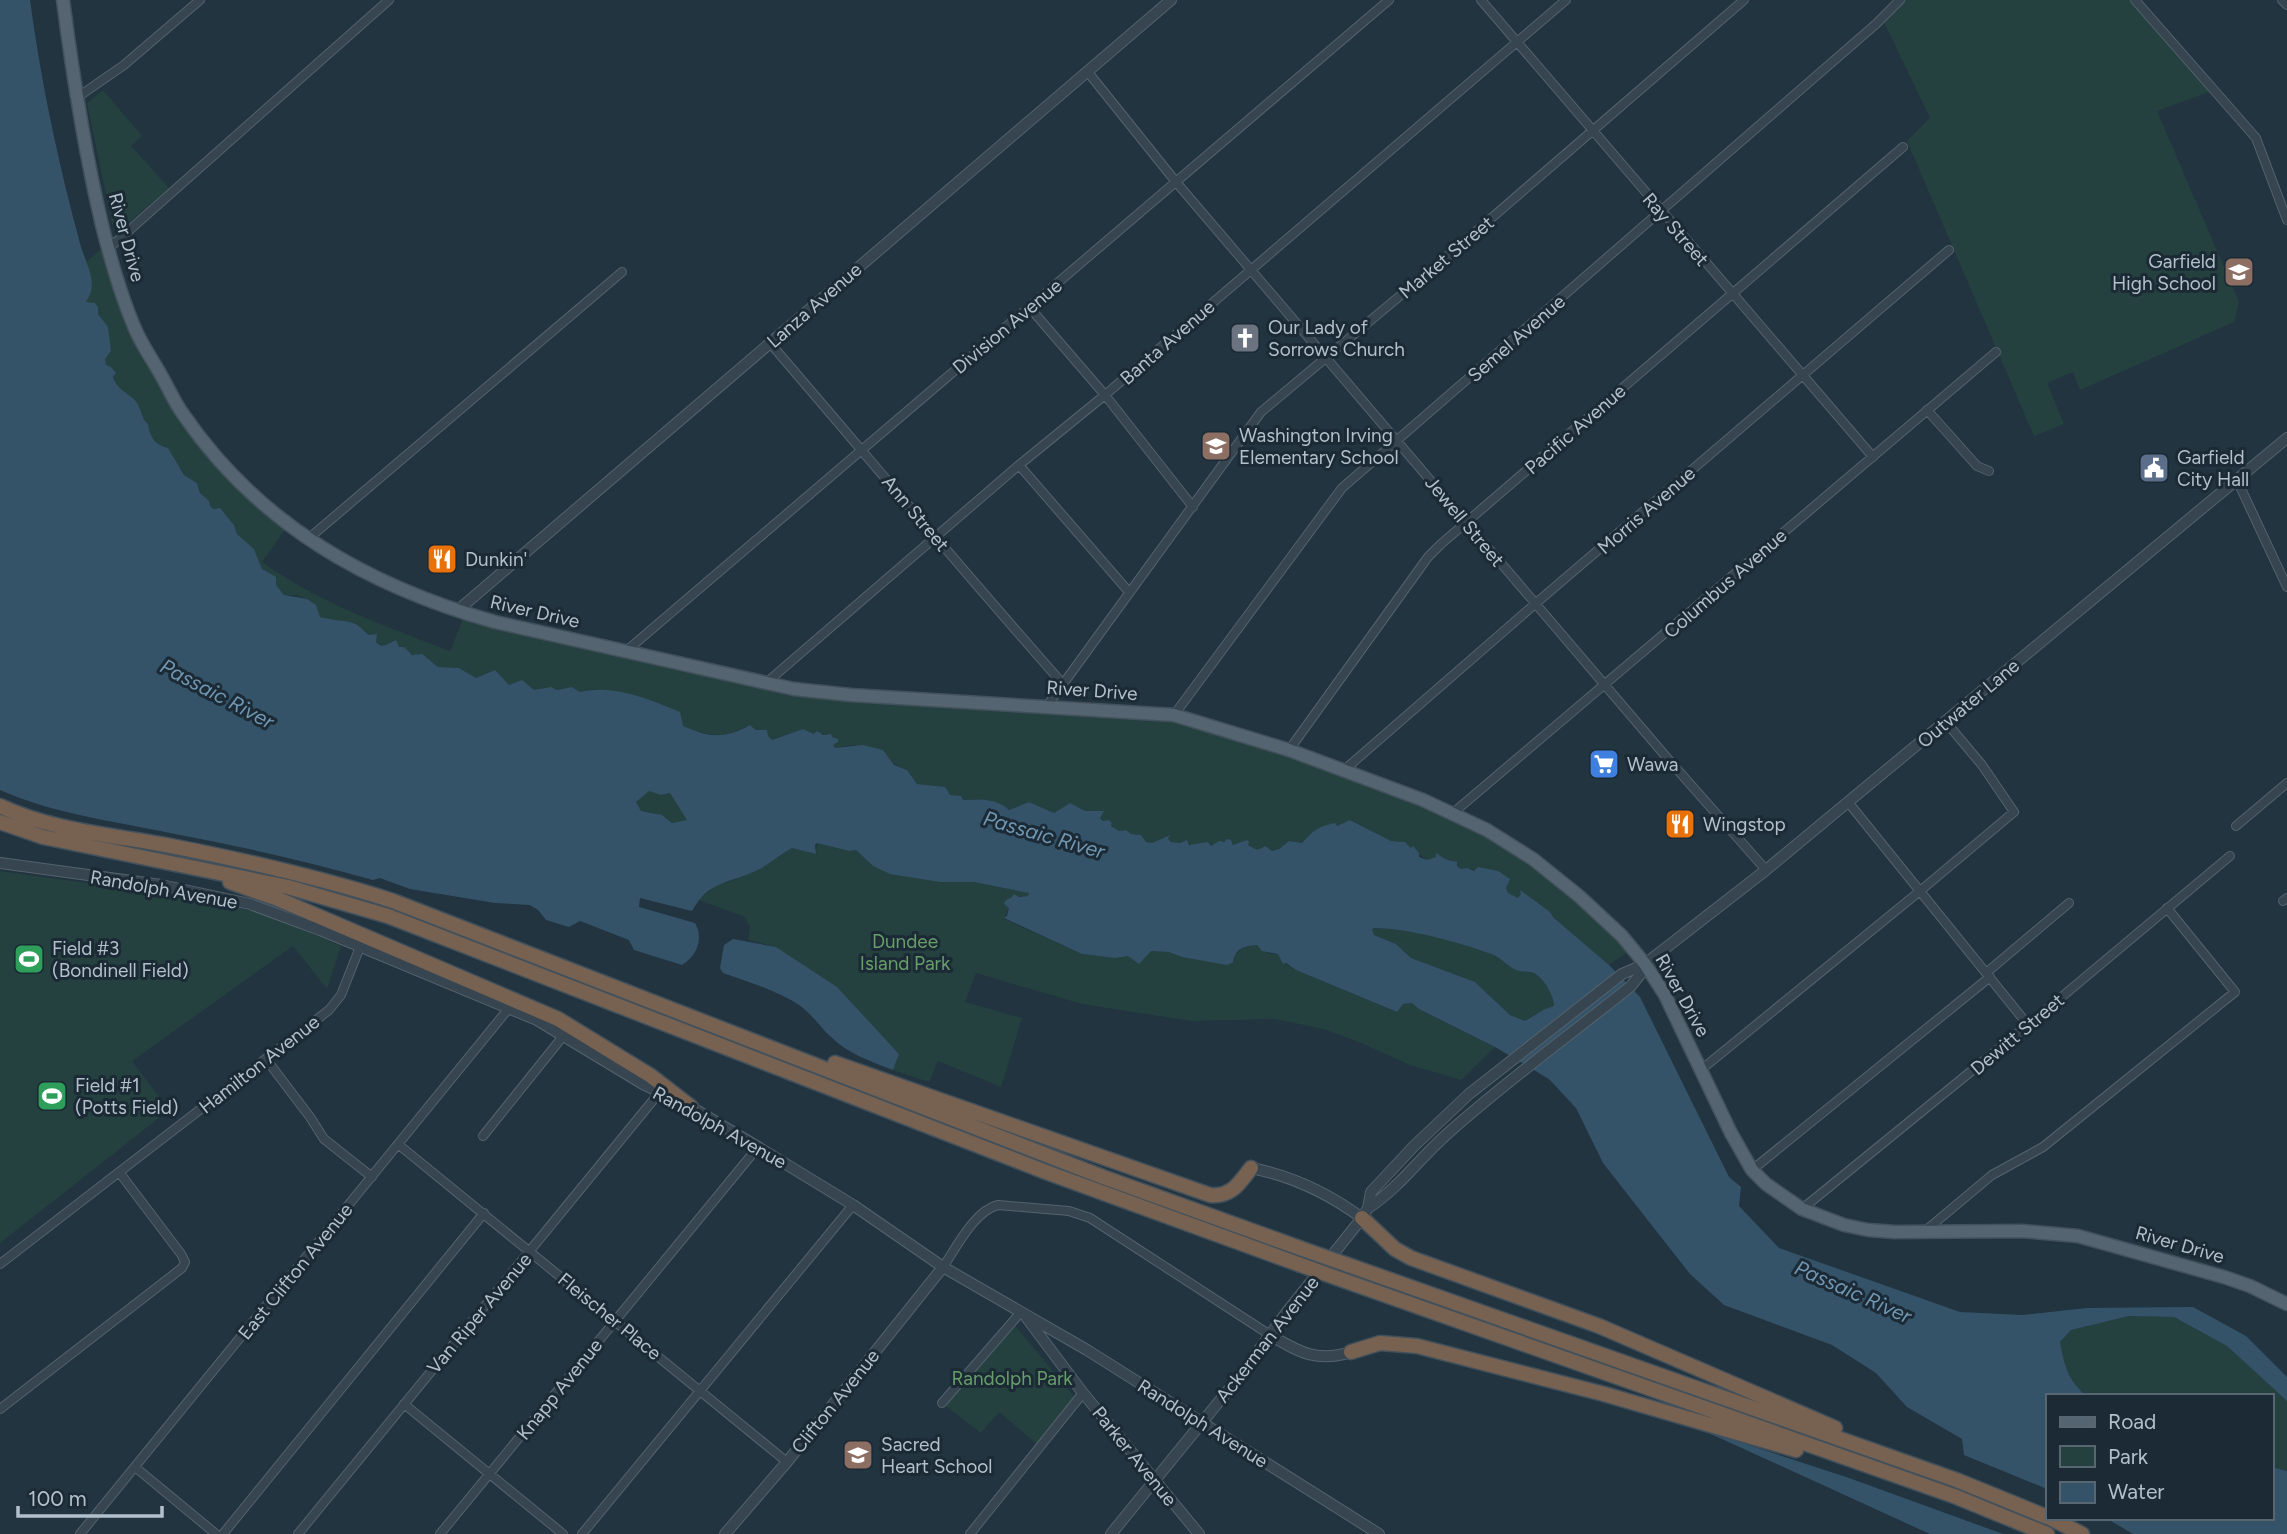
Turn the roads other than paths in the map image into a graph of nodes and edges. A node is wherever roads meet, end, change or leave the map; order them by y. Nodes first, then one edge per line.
1 (63, 0) edge
2 (200, 0) edge
3 (388, 0) edge
4 (1171, 0) edge
5 (1389, 0) edge
6 (1481, 0) edge
7 (1566, 0) edge
8 (1744, 0) edge
9 (1900, 0) edge
10 (2135, 0) edge
11 (2282, 0) edge
12 (2287, 5) edge
13 (1517, 42) junction
14 (1087, 71) junction
15 (75, 99) junction
16 (1593, 131) junction
17 (1903, 147) dead end
18 (1176, 182) junction
19 (1662, 212) junction
20 (2287, 220) edge
21 (108, 248) junction
22 (1949, 250) dead end
23 (1252, 270) junction
24 (622, 272) dead end
25 (1733, 294) junction
26 (1030, 308) junction
27 (770, 343) junction
28 (1996, 352) dead end
29 (1326, 358) junction
30 (1803, 375) junction
31 (1105, 396) junction
32 (1927, 410) junction
33 (2287, 438) edge
34 (1397, 440) junction
35 (861, 449) junction
36 (1873, 457) junction
37 (1019, 465) junction
38 (1989, 471) dead end
39 (2237, 480) junction
40 (1193, 506) junction
41 (1466, 523) junction
42 (936, 536) junction
43 (308, 539) junction
44 (2287, 587) edge
45 (1129, 592) junction
46 (1535, 604) junction
47 (457, 611) junction
48 (625, 652) junction
49 (765, 683) junction
50 (1062, 683) junction
51 (1605, 686) junction
52 (1047, 706) junction
53 (1174, 715) junction
54 (1945, 721) junction
55 (1289, 750) junction
56 (1343, 771) junction
57 (2287, 783) edge
58 (1848, 802) junction
59 (0, 806) edge
60 (1453, 813) junction
61 (0, 822) edge
62 (2236, 826) dead end
63 (69, 842) junction
64 (2230, 856) dead end
65 (0, 863) edge
66 (1766, 870) junction
67 (1920, 891) junction
68 (2069, 903) dead end
69 (2167, 908) junction
70 (360, 947) junction
71 (1645, 964) junction
72 (1988, 975) junction
73 (509, 1009) junction
74 (681, 1012) junction
75 (2028, 1025) junction
76 (564, 1035) junction
77 (266, 1059) junction
78 (1702, 1069) junction
79 (1487, 1080) joint
80 (659, 1093) junction
81 (1497, 1093) joint
82 (691, 1107) junction
83 (483, 1136) dead end
84 (399, 1144) junction
85 (758, 1147) junction
86 (1251, 1168) joint
87 (1752, 1170) junction
88 (119, 1172) junction
89 (372, 1177) junction
90 (853, 1205) junction
91 (1802, 1209) junction
92 (484, 1213) junction
93 (1365, 1213) junction
94 (1924, 1232) junction
95 (531, 1251) junction
96 (0, 1264) edge
97 (943, 1267) junction
98 (2287, 1304) edge
99 (1021, 1311) junction
100 (615, 1320) junction
101 (1270, 1335) junction
102 (1351, 1352) joint
103 (701, 1391) junction
104 (1083, 1393) junction
105 (942, 1402) dead end
106 (404, 1404) junction
107 (0, 1409) edge
108 (1202, 1423) junction
109 (787, 1462) junction
110 (135, 1467) junction
111 (489, 1473) junction
112 (1155, 1480) junction
113 (2014, 1502) junction
114 (2008, 1517) junction
115 (2046, 1517) edge
116 (2053, 1520) edge
117 (1373, 1533) edge
118 (80, 1534) edge
119 (216, 1534) edge
120 (223, 1534) edge
121 (299, 1534) edge
122 (440, 1534) edge
123 (563, 1534) edge
124 (582, 1534) edge
125 (725, 1534) edge
126 (970, 1534) edge
127 (1111, 1534) edge
128 (1199, 1534) edge
129 (2047, 1534) edge
130 (2082, 1534) edge

1 - 15 main road, River Drive
2 - 15 street
3 - 21 street
4 - 14 street, Lanza Avenue
5 - 18 street, Division Avenue
6 - 13 street, Ray Street
7 - 13 street, Banta Avenue
8 - 16 street, Market Street
9 - 19 street, Semel Avenue
10 - 20 street
11 - 12 street
13 - 16 street, Ray Street
13 - 23 street, Banta Avenue
14 - 18 street, Jewell Street
14 - 27 street, Lanza Avenue
15 - 21 main road, River Drive
16 - 19 street, Ray Street
16 - 29 street, Market Street
17 - 25 street, Pacific Avenue
18 - 23 street, Jewell Street
18 - 26 street, Division Avenue
19 - 25 street, Ray Street
19 - 34 street, Semel Avenue
21 - 43 main road, River Drive
22 - 30 street, Morris Avenue
23 - 29 street, Jewell Street
23 - 31 street, Banta Avenue
24 - 43 street
25 - 30 street, Ray Street
25 - 41 street, Pacific Avenue
26 - 31 street
26 - 35 street, Division Avenue
27 - 35 street, Ann Street
27 - 47 street, Lanza Avenue
28 - 32 street, Columbus Avenue
29 - 34 street, Jewell Street
29 - 40 street, Market Street
30 - 36 street, Ray Street
30 - 46 street, Morris Avenue
31 - 37 street, Banta Avenue
31 - 40 street
32 - 36 street, Columbus Avenue
32 - 38 street
33 - 39 street, Outwater Lane
34 - 41 street, Jewell Street
34 - 53 street, Semel Avenue
35 - 42 street, Ann Street
35 - 48 street, Division Avenue
36 - 51 street, Columbus Avenue
37 - 42 street, Banta Avenue
37 - 45 street
39 - 44 street
39 - 54 street, Outwater Lane
40 - 45 street, Market Street
41 - 46 street, Jewell Street
41 - 55 street, Pacific Avenue
42 - 49 street, Banta Avenue
42 - 50 street, Ann Street
43 - 47 main road, River Drive
45 - 50 street, Market Street
46 - 51 street, Jewell Street
46 - 56 street, Morris Avenue
47 - 48 main road, River Drive
48 - 49 main road, River Drive
49 - 52 main road, River Drive
50 - 52 street, Market Street
51 - 60 street, Columbus Avenue
51 - 66 street, Jewell Street
52 - 53 main road, River Drive
53 - 55 main road, River Drive
54 - 58 street, Outwater Lane
54 - 67 street
55 - 56 main road, River Drive
56 - 60 main road, River Drive
57 - 62 street
58 - 66 street, Outwater Lane
58 - 67 street
59 - 74 highway
60 - 71 main road, River Drive
61 - 63 highway
63 - 82 highway
63 - 114 highway, bridge
64 - 69 street, Dewitt Street
65 - 70 street, Randolph Avenue
66 - 71 street, Outwater Lane
67 - 72 street
67 - 78 street
68 - 72 street
69 - 75 street, Dewitt Street
69 - 94 street
70 - 73 street, Randolph Avenue
70 - 77 street, Hamilton Avenue
71 - 78 main road, River Drive
71 - 79 street, Outwater Lane
71 - 81 street, Outwater Lane
72 - 75 street
72 - 87 street
73 - 76 street, Randolph Avenue
73 - 84 street, East Clifton Avenue
74 - 86 highway
74 - 113 highway, bridge
75 - 91 street, Dewitt Street
76 - 80 street, Randolph Avenue
76 - 83 street
77 - 88 street, Hamilton Avenue
77 - 89 street
78 - 87 main road, River Drive
79 - 93 street, Ackerman Avenue
80 - 82 street, Randolph Avenue
80 - 95 street, Van Riper Avenue
81 - 93 street, Ackerman Avenue
82 - 85 street, Randolph Avenue
84 - 89 street, East Clifton Avenue
84 - 92 street, Fleischer Place
85 - 90 street, Randolph Avenue
85 - 100 street, Knapp Avenue
86 - 93 street
87 - 91 main road, River Drive
88 - 96 street, Hamilton Avenue
88 - 107 street
89 - 110 street, East Clifton Avenue
90 - 97 street, Randolph Avenue
90 - 103 street
91 - 94 main road, River Drive
92 - 95 street, Fleischer Place
92 - 120 street
93 - 101 street, Ackerman Avenue
93 - 113 highway
94 - 98 main road, River Drive
95 - 100 street, Fleischer Place
95 - 106 street, Van Riper Avenue
97 - 99 street, Randolph Avenue
97 - 101 street
97 - 109 street, Clifton Avenue
99 - 104 street, Parker Avenue
99 - 105 street
99 - 108 street, Randolph Avenue
100 - 103 street, Fleischer Place
100 - 111 street, Knapp Avenue
101 - 102 street
101 - 108 street, Ackerman Avenue
102 - 114 highway
103 - 109 street, Fleischer Place
103 - 124 street
104 - 112 street, Parker Avenue
104 - 126 street
106 - 111 street
106 - 121 street, Van Riper Avenue
108 - 112 street, Ackerman Avenue
108 - 117 street, Randolph Avenue
109 - 125 street, Clifton Avenue
110 - 118 street, East Clifton Avenue
110 - 119 street
111 - 122 street, Knapp Avenue
111 - 123 street
112 - 127 street, Ackerman Avenue
112 - 128 street, Parker Avenue
113 - 115 highway
114 - 129 highway
116 - 130 highway

